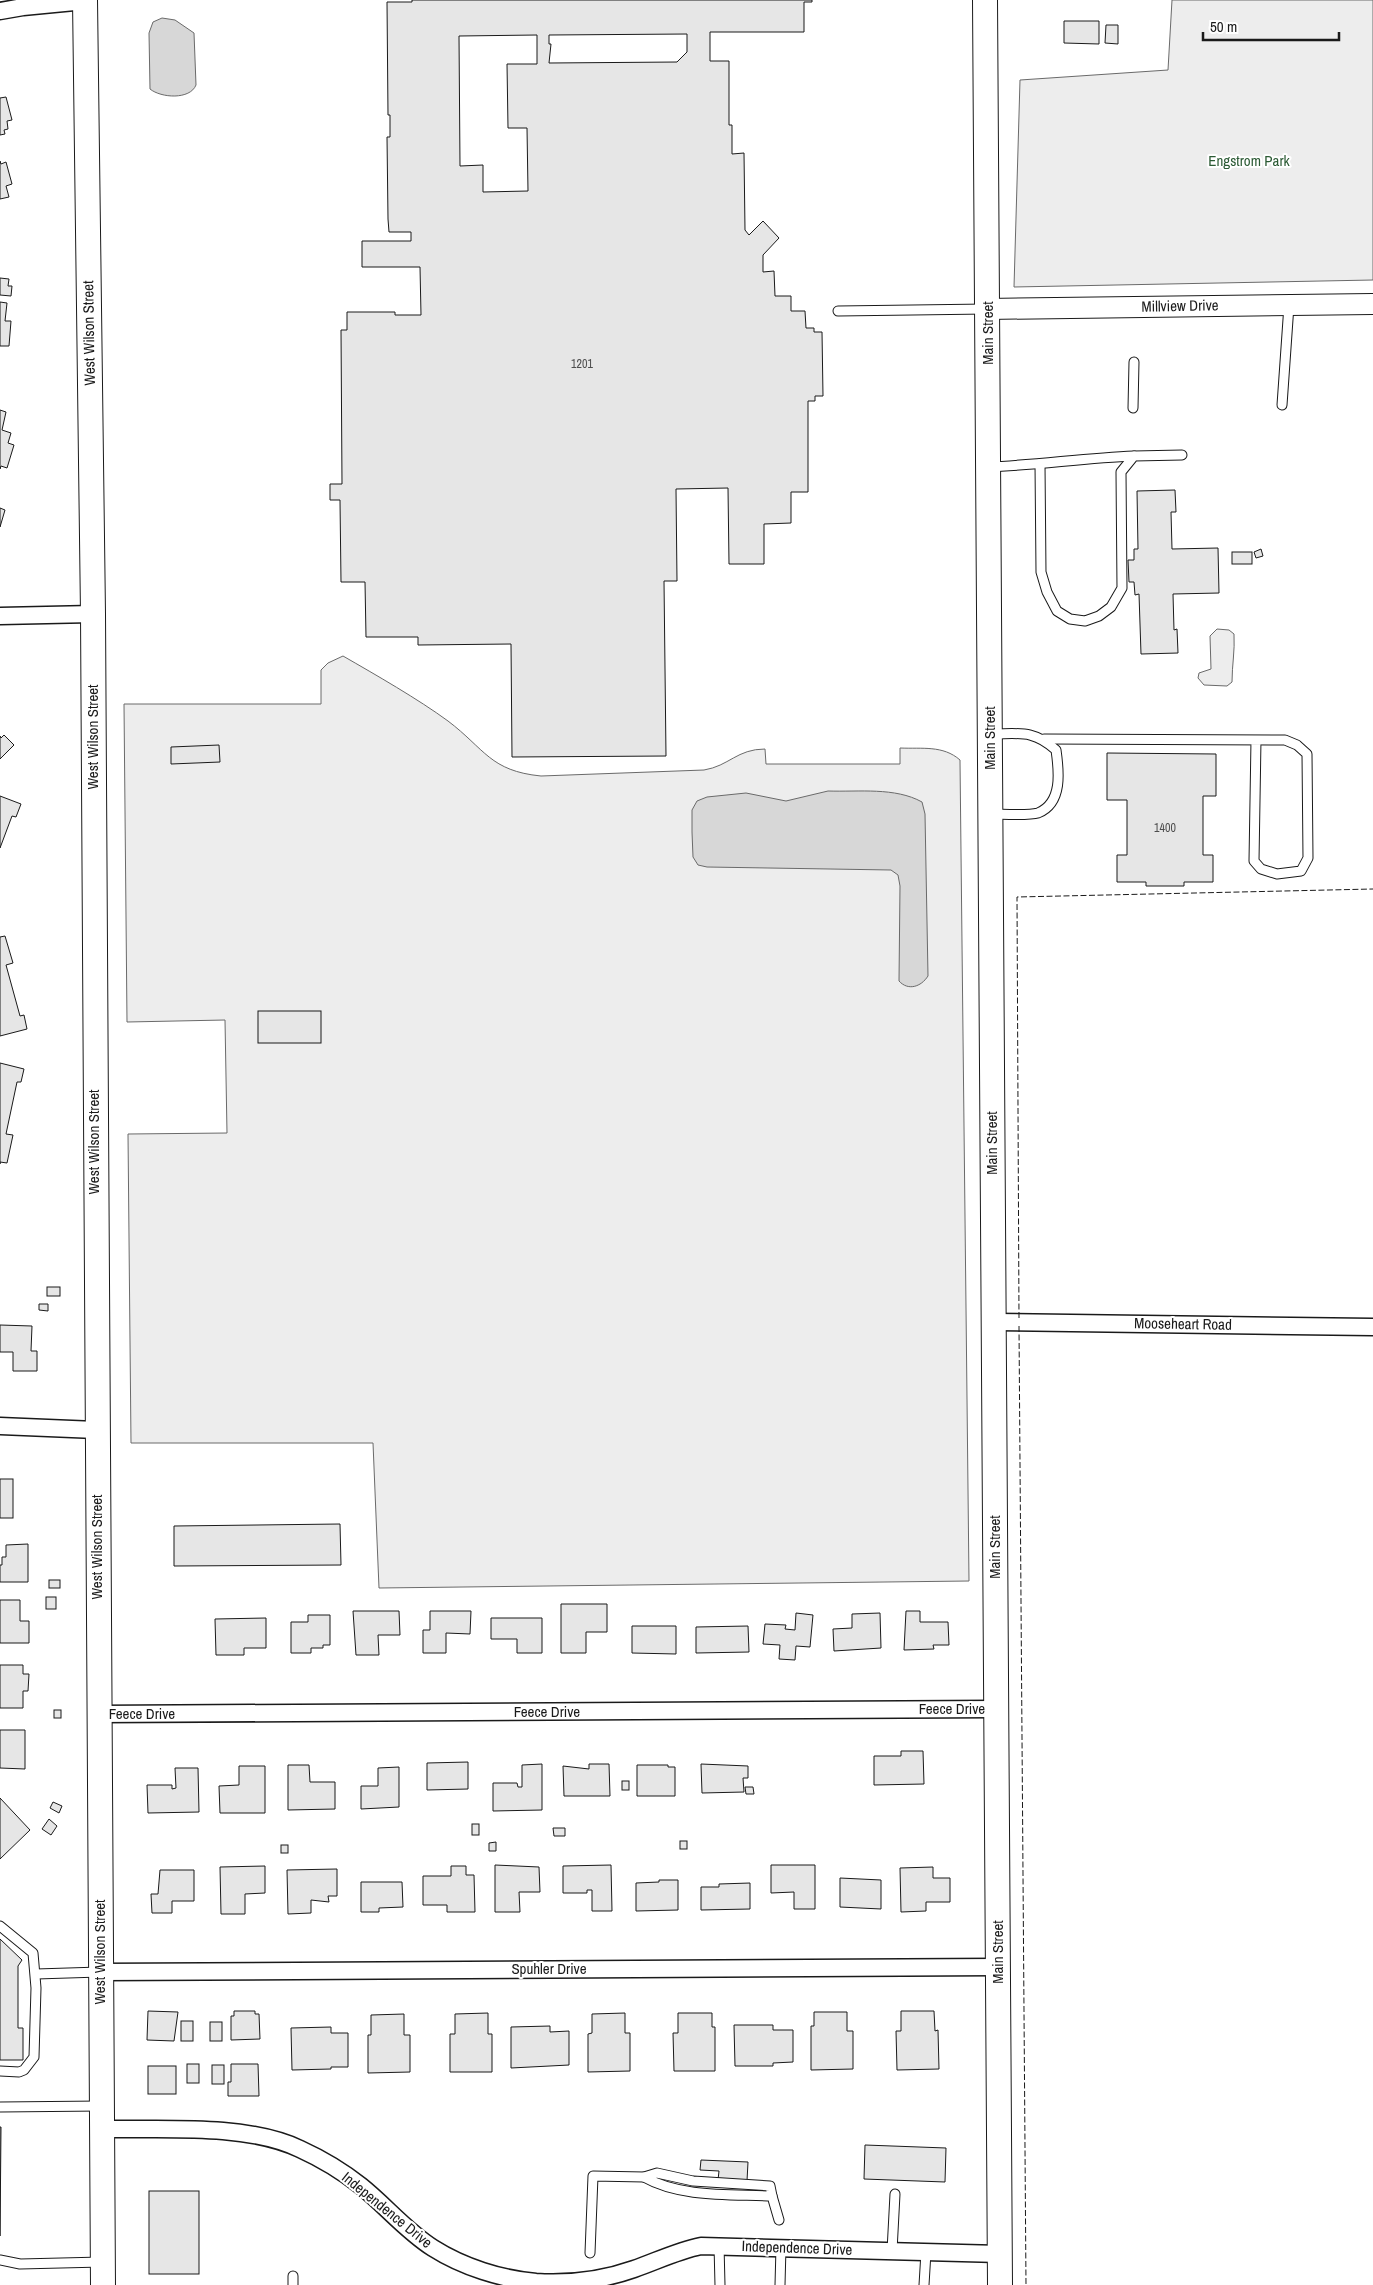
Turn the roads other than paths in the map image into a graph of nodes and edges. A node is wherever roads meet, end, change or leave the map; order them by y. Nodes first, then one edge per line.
1 (985, 0) edge
2 (85, 1) edge
3 (0, 11) edge
4 (1373, 304) edge
5 (1289, 305) junction
6 (987, 308) junction
7 (838, 311) dead end
8 (1134, 362) dead end
9 (1282, 405) dead end
10 (1133, 408) dead end
11 (1182, 455) dead end
12 (1134, 456) junction
13 (1040, 464) junction
14 (988, 467) junction
15 (93, 614) junction
16 (0, 616) edge
17 (990, 734) junction
18 (1044, 739) junction
19 (1256, 740) junction
20 (990, 814) junction
21 (993, 1322) junction
22 (1373, 1327) edge
23 (0, 1426) edge
24 (96, 1430) junction
25 (996, 1709) junction
26 (99, 1714) junction
27 (0, 1926) edge
28 (998, 1967) junction
29 (100, 1972) junction
30 (36, 1974) junction
31 (0, 2072) edge
32 (0, 2107) edge
33 (101, 2118) junction
34 (895, 2194) dead end
35 (779, 2220) dead end
36 (719, 2245) junction
37 (781, 2247) junction
38 (892, 2251) junction
39 (926, 2252) junction
40 (590, 2253) dead end
41 (1000, 2254) junction
42 (0, 2260) edge
43 (102, 2262) junction
44 (595, 2282) edge
45 (102, 2285) edge
46 (720, 2285) edge
47 (780, 2285) edge
48 (924, 2285) edge
49 (1000, 2285) edge

1 - 6 main road, Main Street
2 - 3 street
2 - 15 main road, West Wilson Street
4 - 5 street, Millview Drive
5 - 6 street, Millview Drive
5 - 9 lane
6 - 7 lane
6 - 14 main road, Main Street
8 - 10 lane
11 - 12 lane
12 - 13 lane
12 - 13 lane
13 - 14 lane
14 - 17 main road, Main Street
15 - 16 street
15 - 24 main road, West Wilson Street
17 - 18 lane
17 - 20 main road, Main Street
18 - 19 lane
18 - 20 lane
19 - 19 lane
20 - 21 main road, Main Street
21 - 22 street, Mooseheart Road
21 - 25 main road, Main Street
23 - 24 street
24 - 26 main road, West Wilson Street
25 - 26 street, Feece Drive
25 - 28 main road, Main Street
26 - 29 main road, West Wilson Street
27 - 30 lane
28 - 29 street, Spuhler Drive
28 - 41 main road, Main Street
29 - 30 lane
29 - 33 main road, West Wilson Street
30 - 31 lane
32 - 33 lane
33 - 43 main road, West Wilson Street
33 - 44 street, Independence Drive
34 - 38 lane
35 - 40 lane
36 - 37 street, Independence Drive
36 - 44 street, Independence Drive
36 - 46 lane
37 - 38 street, Independence Drive
37 - 47 lane
38 - 39 street, Independence Drive
39 - 41 street, Independence Drive
39 - 48 lane
41 - 49 main road, Main Street
42 - 43 lane
43 - 45 main road, West Wilson Street

